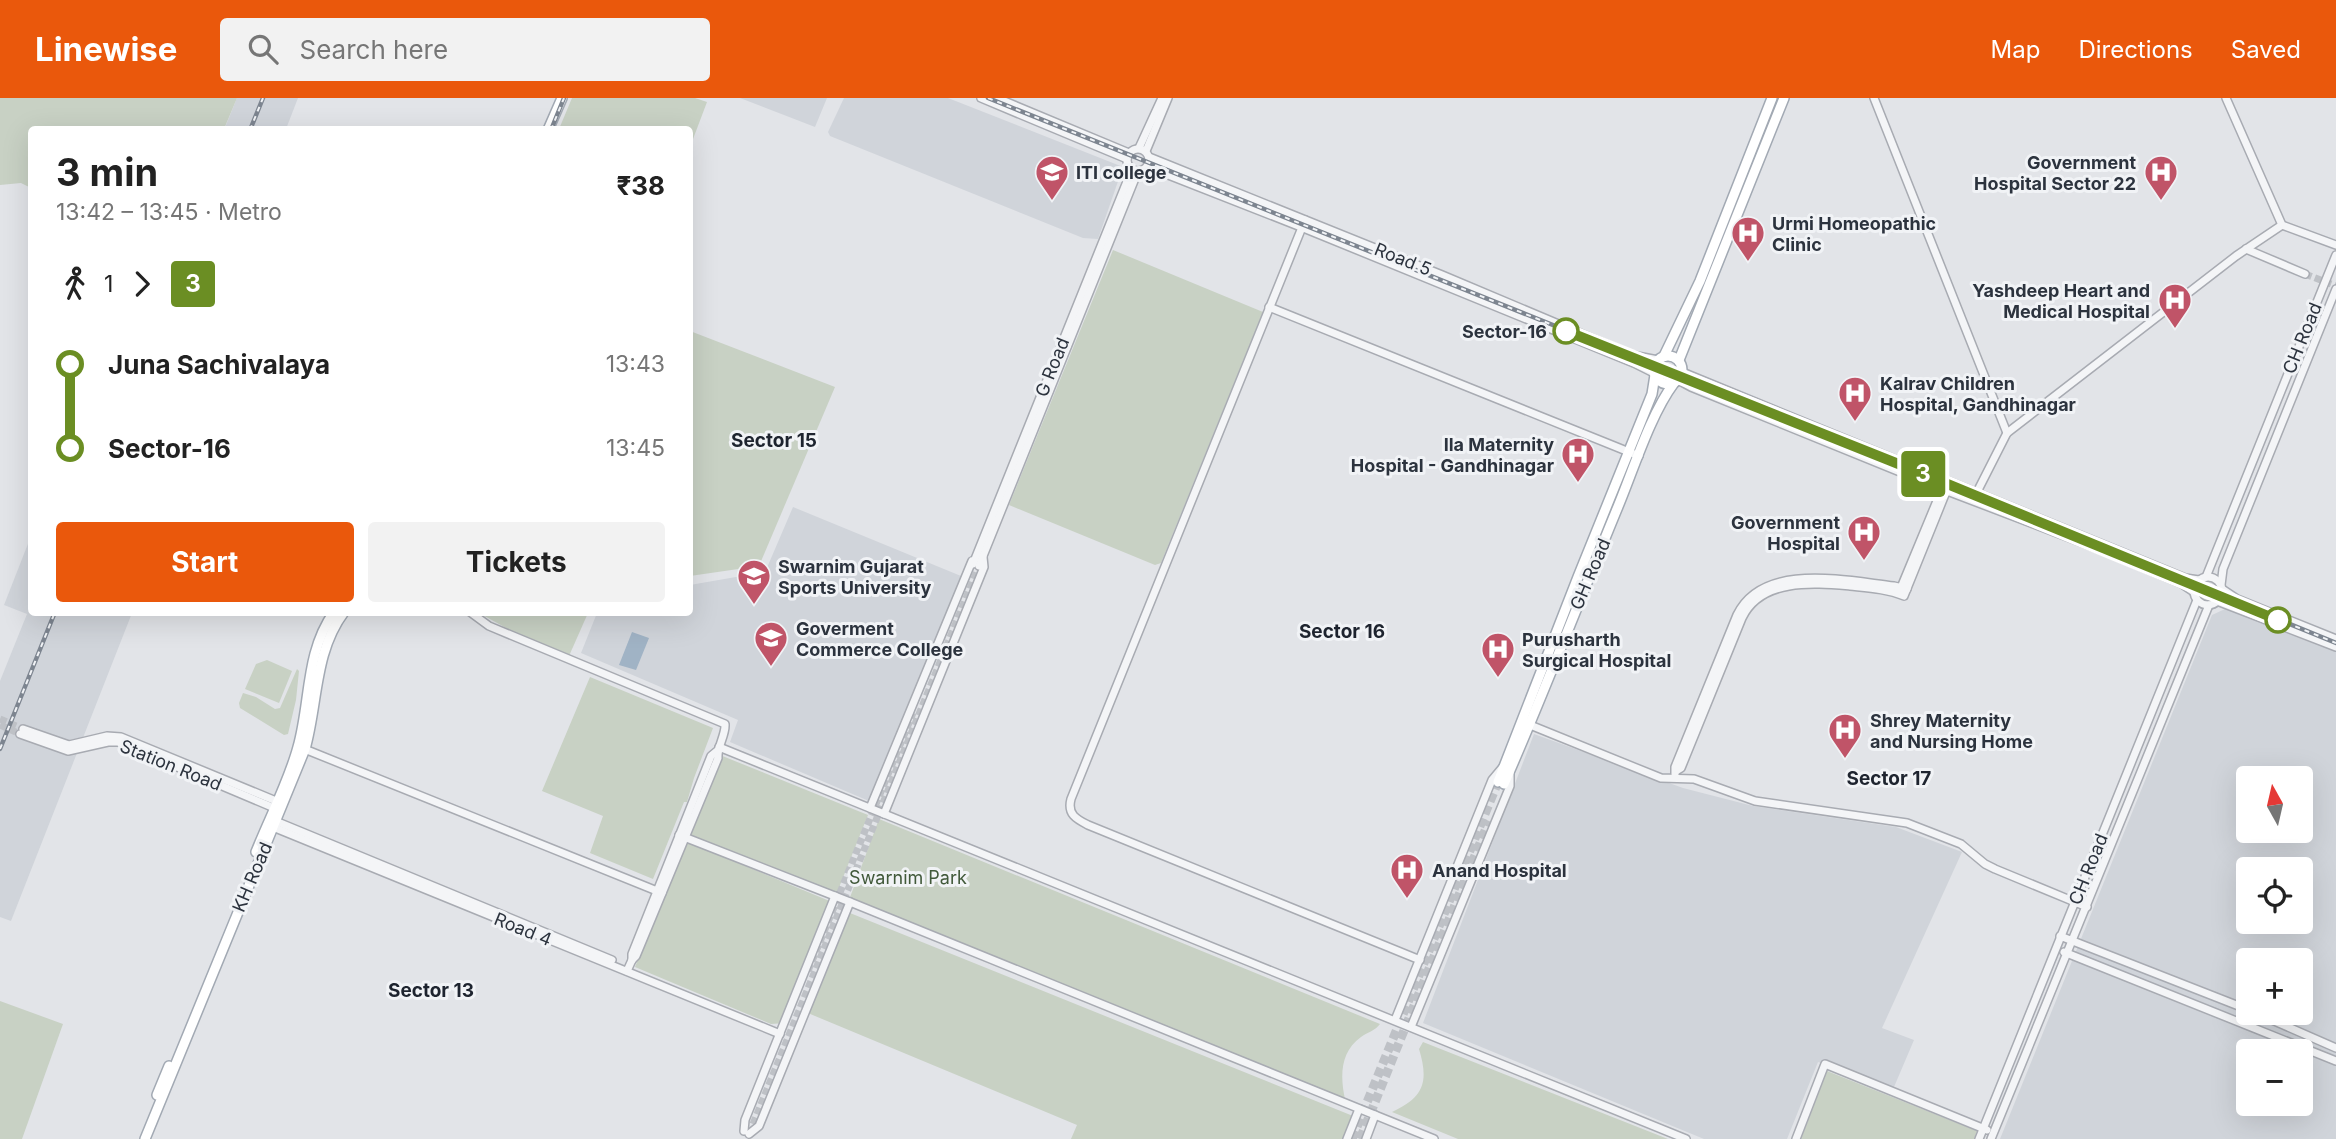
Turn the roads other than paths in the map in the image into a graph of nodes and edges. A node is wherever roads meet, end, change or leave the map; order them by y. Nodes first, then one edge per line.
1 (562, 98) edge
2 (567, 98) edge
3 (981, 98) edge
4 (997, 98) edge
5 (1161, 98) edge
6 (1168, 98) edge
7 (1772, 98) edge
8 (1784, 98) edge
9 (1874, 98) edge
10 (2225, 98) edge
11 (550, 126) edge
12 (556, 126) edge
13 (1145, 152) junction
14 (1128, 156) junction
15 (1148, 167) junction
16 (1135, 170) junction
17 (1303, 223) junction
18 (2282, 225) junction
19 (2336, 246) edge
20 (2246, 249) junction
21 (2336, 255) edge
22 (2305, 274) tunnel mouth
23 (2336, 289) edge
24 (2321, 293) junction
25 (2334, 298) edge
26 (1269, 307) junction
27 (1661, 358) junction
28 (1679, 360) junction
29 (1654, 374) junction
30 (1678, 378) junction
31 (2007, 433) junction
32 (1628, 452) junction
33 (1639, 456) junction
34 (1948, 480) junction
35 (1945, 490) junction
36 (1975, 497) junction
37 (980, 556) junction
38 (976, 565) tunnel mouth
39 (2203, 579) junction
40 (2221, 587) junction
41 (2195, 596) junction
42 (2213, 603) junction
43 (331, 616) edge
44 (342, 616) edge
45 (475, 616) edge
46 (2336, 639) edge
47 (2336, 647) edge
48 (1526, 723) junction
49 (22, 731) tunnel mouth
50 (302, 748) junction
51 (718, 749) junction
52 (1508, 766) junction
53 (1675, 775) junction
54 (1501, 783) tunnel mouth
55 (278, 806) junction
56 (870, 808) junction
57 (884, 814) junction
58 (271, 823) junction
59 (682, 836) junction
60 (660, 892) junction
61 (835, 896) junction
62 (850, 902) junction
63 (2074, 902) junction
64 (2087, 907) junction
65 (2060, 936) junction
66 (2073, 942) junction
67 (2056, 948) junction
68 (2067, 953) junction
69 (1420, 960) junction
70 (629, 966) junction
71 (200, 998) junction
72 (2236, 1005) edge
73 (1395, 1020) junction
74 (2283, 1025) edge
75 (1411, 1027) junction
76 (780, 1031) junction
77 (2336, 1048) edge
78 (2336, 1061) edge
79 (1359, 1109) junction
80 (1375, 1115) junction
81 (750, 1123) tunnel mouth
82 (1983, 1129) junction
83 (745, 1136) edge
84 (1992, 1136) edge
85 (139, 1139) edge
86 (145, 1139) edge
87 (1347, 1139) edge
88 (1366, 1139) edge
89 (1434, 1139) edge
90 (1686, 1139) edge
91 (1796, 1139) edge
92 (1979, 1139) edge

1 - 11 main road
2 - 12 main road
3 - 14 street
4 - 14 street
5 - 13 street
6 - 13 street
7 - 27 main road
8 - 28 main road
9 - 31 street
10 - 18 street
13 - 14 street
13 - 15 street
13 - 17 street, Road 5
14 - 16 street
15 - 16 street
15 - 17 street, Road 5
16 - 37 street, G Road
17 - 26 street
17 - 27 street, Road 5
17 - 29 street, Road 5
18 - 19 street
18 - 20 street
20 - 22 street
20 - 31 street
21 - 24 street, CH Road
23 - 25 street, CH Road
24 - 25 street
24 - 39 street, CH Road
25 - 40 street, CH Road
26 - 32 street
26 - 69 street
27 - 28 main road
27 - 29 main road
28 - 30 main road
29 - 30 main road
29 - 32 main road, GH Road
30 - 33 main road, GH Road
30 - 34 street
30 - 35 street
31 - 36 street
32 - 33 street
32 - 48 main road, GH Road
33 - 48 main road, GH Road
34 - 35 street
34 - 36 street
35 - 36 street
35 - 53 street
36 - 39 street
36 - 41 street
37 - 38 street, G Road
37 - 56 street
37 - 57 street
39 - 40 street
39 - 41 street, CH Road
40 - 42 street, CH Road
40 - 46 street
41 - 42 street
41 - 63 street, CH Road
42 - 47 street
42 - 64 street, CH Road
43 - 50 main road, KH Road
44 - 50 main road, KH Road
45 - 51 street
48 - 52 main road, GH Road
48 - 53 street
49 - 55 street, Station Road
50 - 55 main road, KH Road
50 - 60 street
51 - 56 street
51 - 59 street
52 - 54 main road, GH Road
52 - 69 street
52 - 75 street
53 - 63 street
55 - 58 main road, KH Road
56 - 57 street
57 - 73 street
58 - 70 street, Road 4
58 - 71 main road, KH Road
59 - 60 street
59 - 61 street
60 - 70 street
61 - 62 street
61 - 76 street
62 - 79 street
62 - 83 street
63 - 64 street
63 - 65 street, CH Road
64 - 66 street, CH Road
65 - 66 street
65 - 67 street, CH Road
66 - 68 street, CH Road
66 - 72 street
67 - 68 street
67 - 82 street, CH Road
68 - 78 street
68 - 84 street, CH Road
69 - 73 street
70 - 76 street, Road 4
71 - 85 main road, KH Road
71 - 86 main road, KH Road
73 - 75 street
74 - 77 street
75 - 90 street
76 - 83 street
79 - 80 street
79 - 87 street
80 - 88 street
80 - 89 street
81 - 83 street
82 - 84 street
82 - 91 street
82 - 92 street, CH Road

